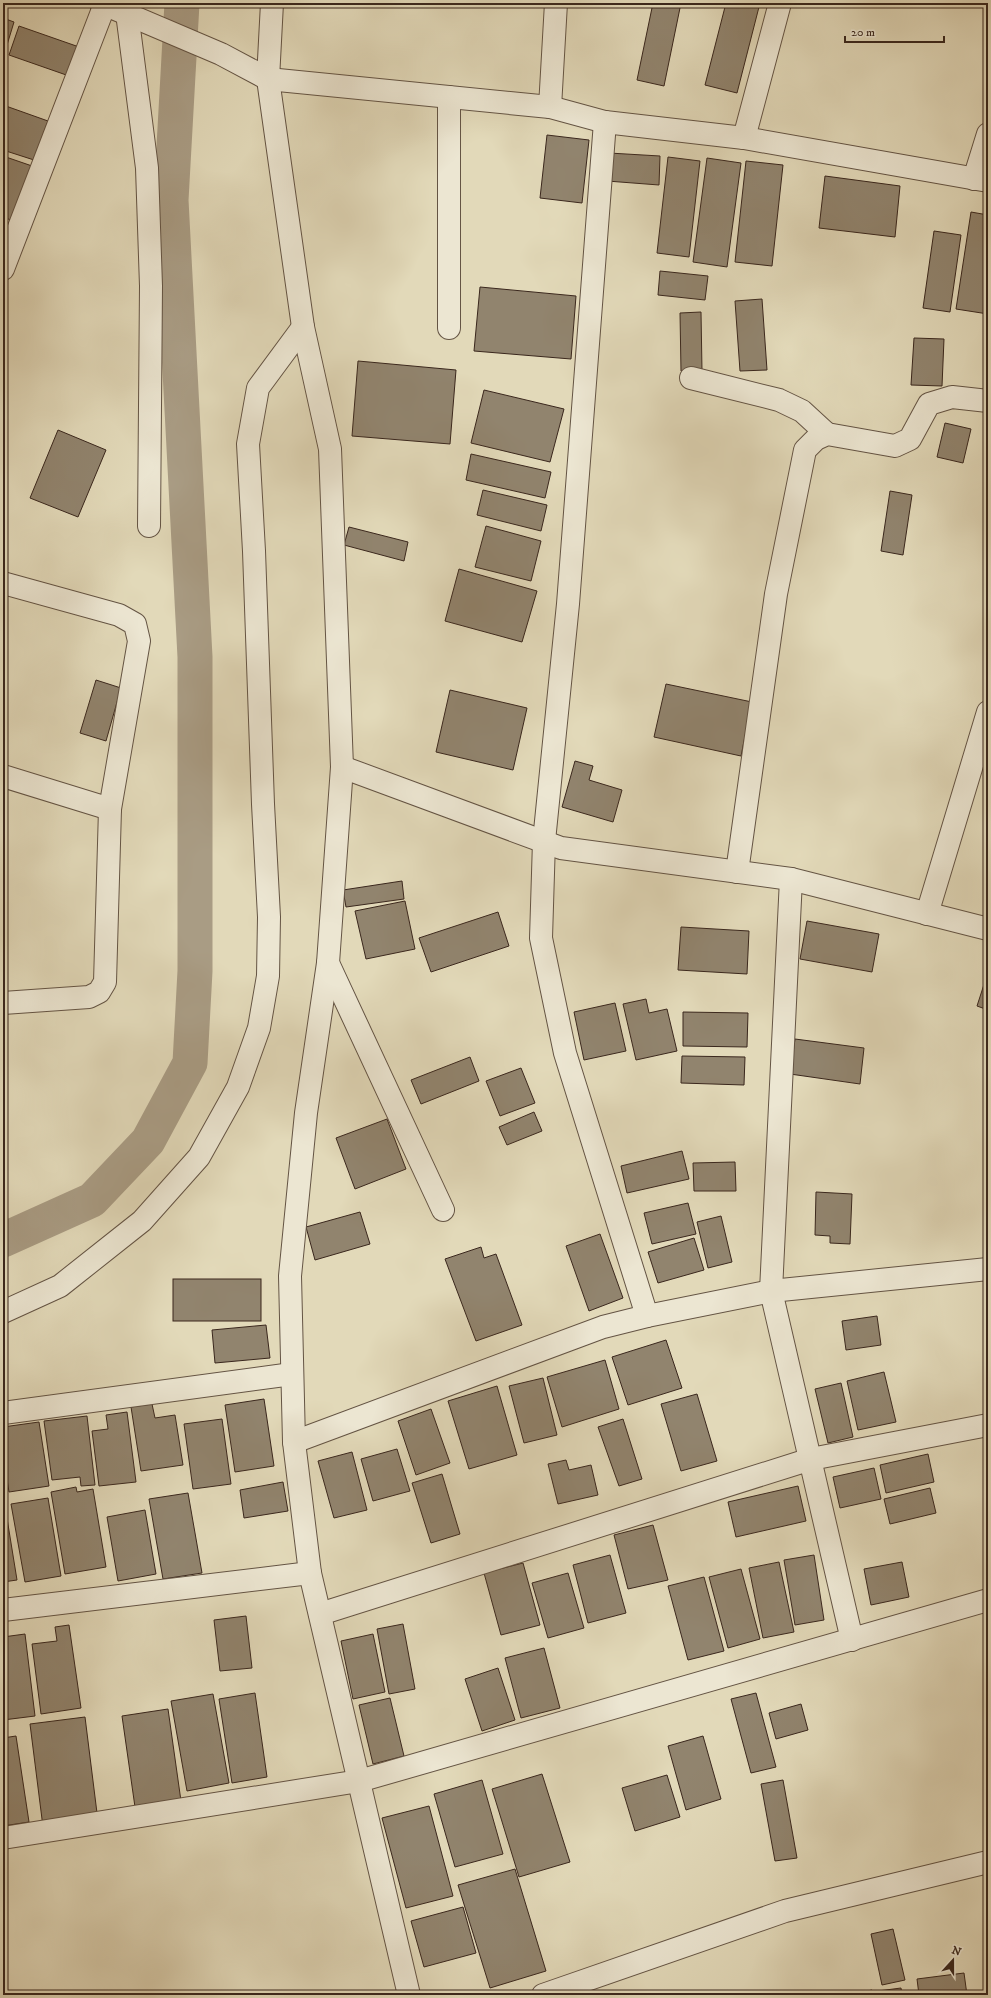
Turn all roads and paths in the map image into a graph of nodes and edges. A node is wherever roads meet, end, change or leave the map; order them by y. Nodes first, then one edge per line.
1 (272, 3) edge
2 (556, 3) edge
3 (780, 3) edge
4 (103, 4) edge
5 (128, 13) junction
6 (268, 79) junction
7 (449, 96) junction
8 (550, 107) junction
9 (605, 122) junction
10 (988, 134) edge
11 (744, 138) junction
12 (981, 180) edge
13 (3, 269) edge
14 (303, 327) junction
15 (449, 328) dead end
16 (691, 378) dead end
17 (988, 401) edge
18 (827, 434) junction
19 (149, 526) dead end
20 (3, 583) edge
21 (988, 712) edge
22 (342, 766) junction
23 (3, 776) edge
24 (110, 809) junction
25 (544, 841) junction
26 (737, 872) junction
27 (791, 879) junction
28 (927, 914) junction
29 (988, 929) edge
30 (328, 963) junction
31 (3, 1003) edge
32 (443, 1210) dead end
33 (988, 1269) edge
34 (771, 1291) junction
35 (3, 1312) edge
36 (647, 1316) junction
37 (292, 1374) junction
38 (3, 1413) edge
39 (988, 1425) edge
40 (294, 1442) junction
41 (811, 1459) junction
42 (310, 1573) junction
43 (988, 1600) edge
44 (3, 1610) edge
45 (320, 1614) junction
46 (852, 1640) junction
47 (359, 1781) junction
48 (3, 1838) edge
49 (988, 1862) edge
50 (409, 1995) edge
51 (543, 1995) edge

1 - 6 street
2 - 8 street
3 - 11 street
4 - 5 street
4 - 13 street
5 - 6 street
5 - 19 street
6 - 7 street
6 - 14 street
7 - 8 street
7 - 15 street
8 - 9 street
9 - 11 street
9 - 25 street
10 - 12 street
11 - 12 street
14 - 22 street
14 - 35 street
16 - 18 street
17 - 18 street
18 - 26 street
20 - 24 street
21 - 28 street
22 - 25 street
22 - 30 street
23 - 24 street
24 - 31 street
25 - 26 street
25 - 36 street
26 - 27 street
27 - 28 street
27 - 34 street
28 - 29 street
30 - 32 street
30 - 37 street
33 - 34 street
34 - 36 street
34 - 41 street
36 - 40 street
37 - 38 street
37 - 40 street
39 - 41 street
40 - 42 street
41 - 45 street
41 - 46 street
42 - 44 street
42 - 45 street
43 - 46 street
45 - 47 street
46 - 47 street
47 - 48 street
47 - 50 street
49 - 51 street

